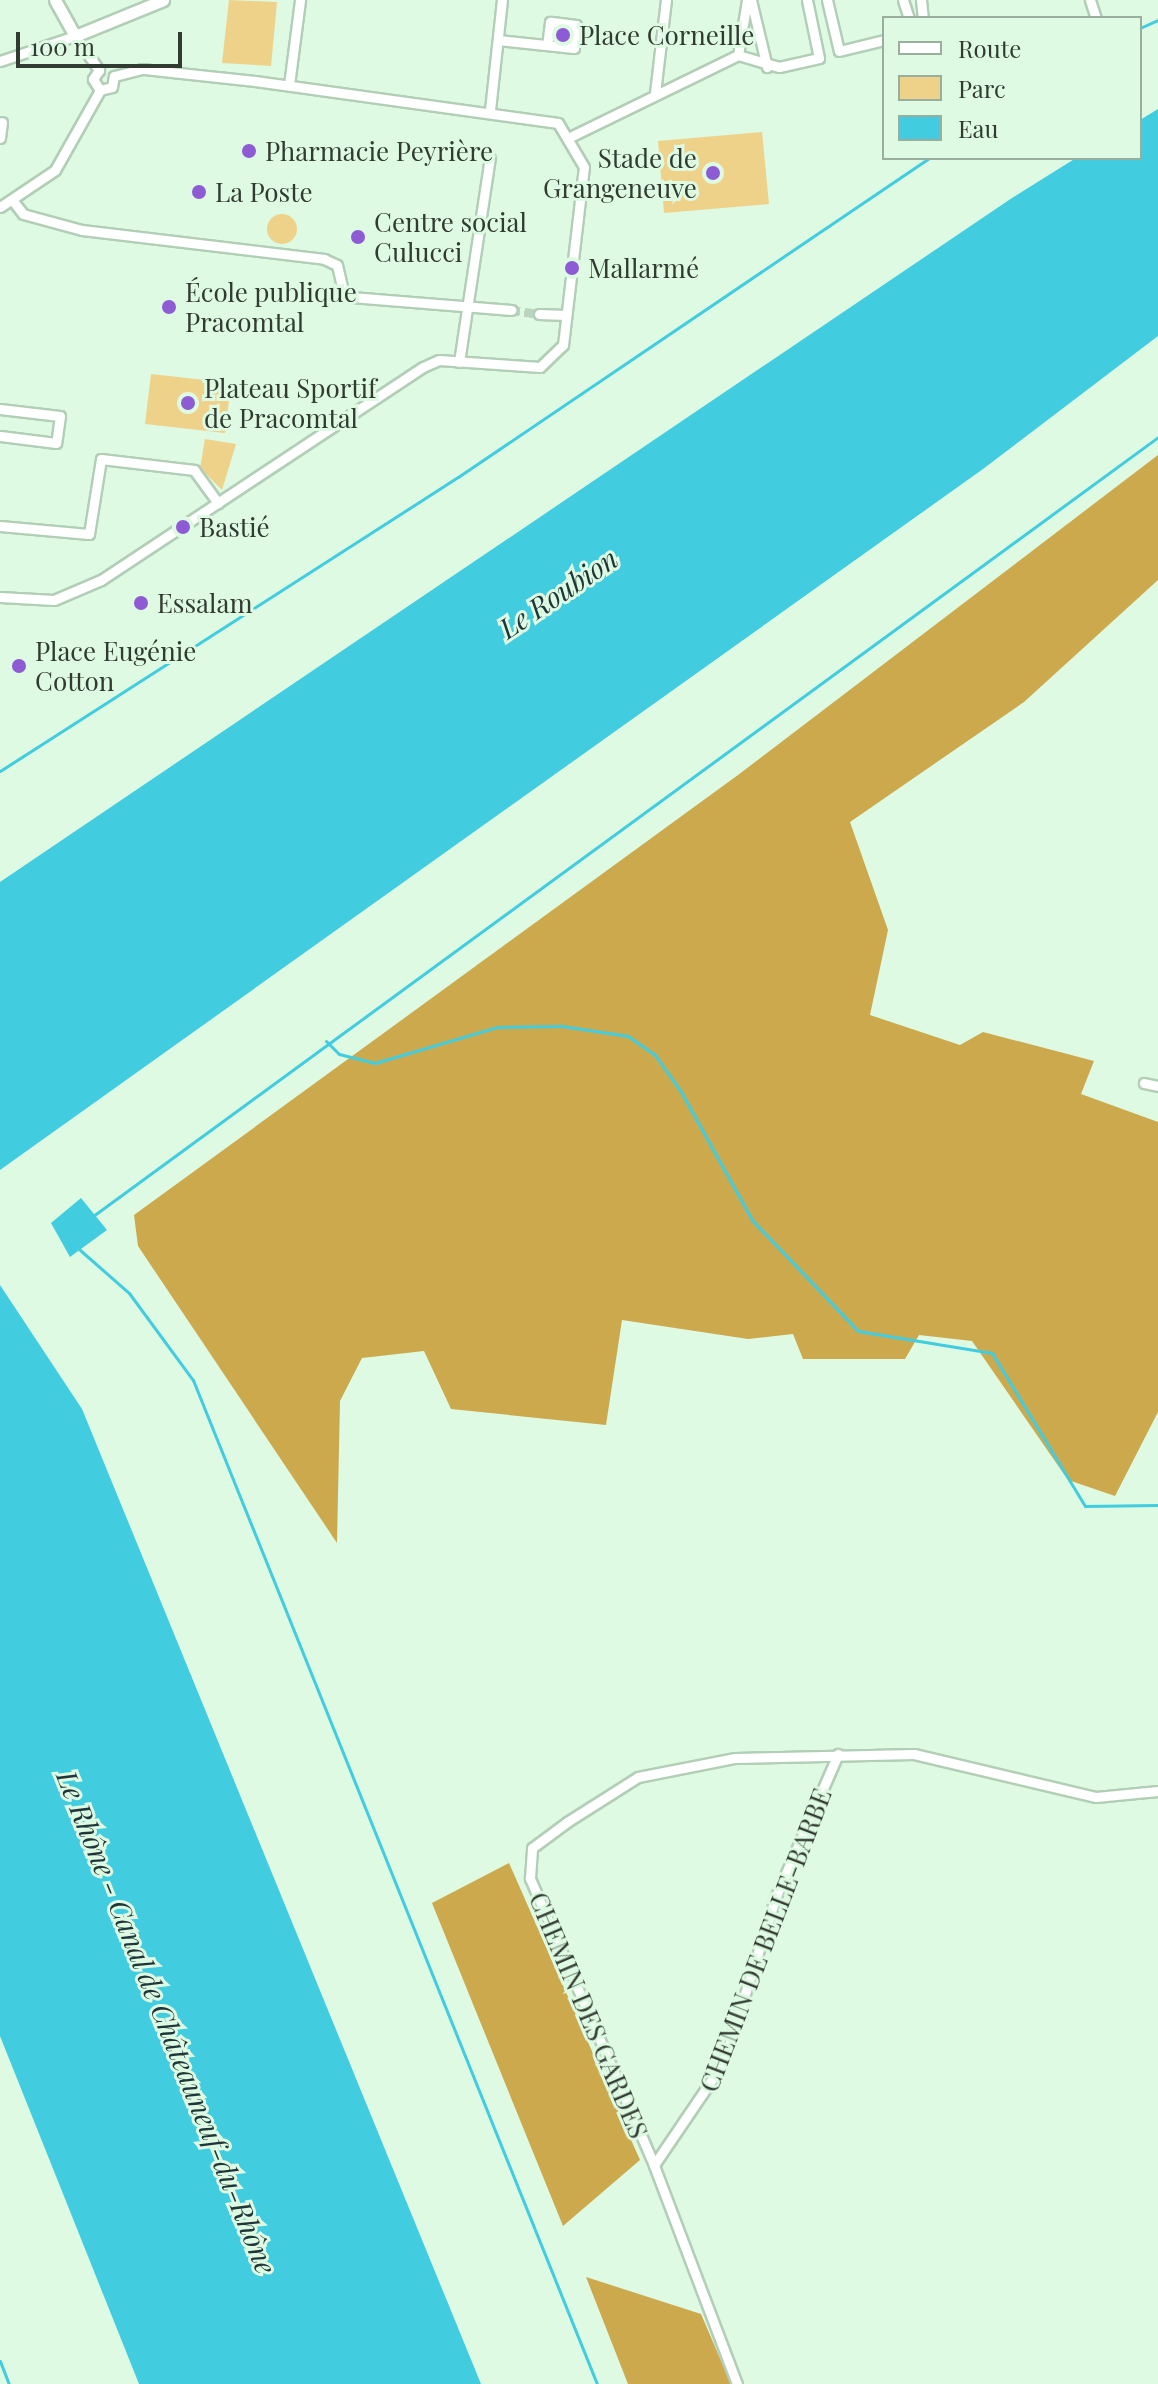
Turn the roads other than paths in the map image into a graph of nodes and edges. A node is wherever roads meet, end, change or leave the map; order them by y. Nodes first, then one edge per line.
1 (55, 0) edge
2 (163, 0) edge
3 (300, 0) edge
4 (502, 0) edge
5 (666, 0) edge
6 (749, 0) edge
7 (807, 0) edge
8 (827, 0) edge
9 (75, 36) junction
10 (498, 40) junction
11 (882, 41) edge
12 (547, 45) dead end
13 (738, 55) junction
14 (0, 61) edge
15 (767, 67) junction
16 (99, 70) junction
17 (114, 76) junction
18 (289, 85) junction
19 (100, 90) junction
20 (655, 93) junction
21 (490, 110) junction
22 (2, 122) dead end
23 (572, 136) junction
24 (0, 138) edge
25 (490, 158) dead end
26 (13, 201) junction
27 (0, 207) edge
28 (464, 304) junction
29 (511, 310) tunnel mouth
30 (539, 314) tunnel mouth
31 (566, 315) junction
32 (459, 362) junction
33 (0, 409) edge
34 (0, 436) edge
35 (218, 503) junction
36 (0, 526) edge
37 (0, 597) edge
38 (1144, 1083) dead end
39 (1158, 1086) edge
40 (838, 1754) junction
41 (1158, 1791) edge
42 (654, 2165) junction
43 (737, 2384) edge

1 - 9 street
2 - 9 street
3 - 18 street
4 - 10 street
5 - 20 street
6 - 13 street
6 - 15 street
7 - 15 street
8 - 11 street
9 - 14 street
9 - 16 street
10 - 12 street
10 - 21 street
13 - 15 street
13 - 20 street
16 - 17 street
16 - 19 street
17 - 18 street
17 - 19 street
18 - 21 street
19 - 26 street
20 - 23 street
21 - 23 street
22 - 24 street
23 - 31 street
25 - 28 street
26 - 27 street
26 - 28 street
28 - 29 street
28 - 32 street
30 - 31 street
31 - 32 street
32 - 35 street
33 - 34 street
35 - 36 street
35 - 37 street
38 - 39 street
40 - 41 street, CHEMIN DES GARDES
40 - 42 street, CHEMIN DE BELLE-BARBE
40 - 42 street, CHEMIN DES GARDES
42 - 43 street

